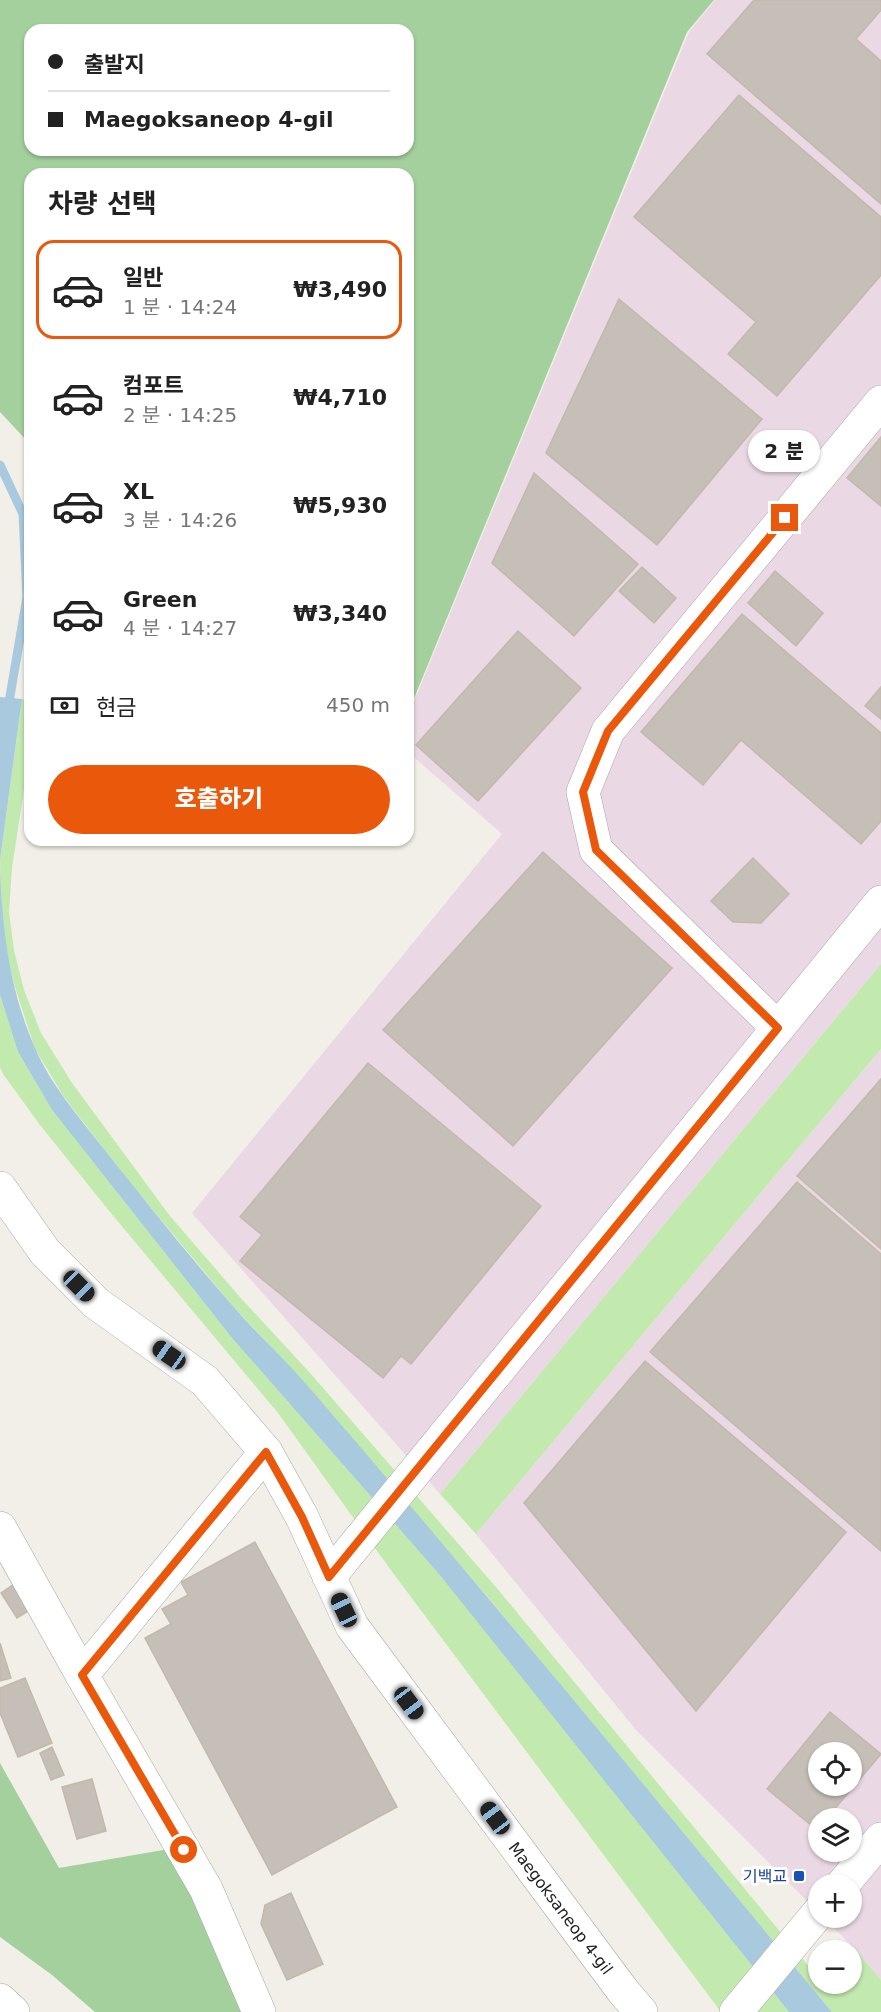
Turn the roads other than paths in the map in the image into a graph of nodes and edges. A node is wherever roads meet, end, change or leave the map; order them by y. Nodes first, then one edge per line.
1 (881, 402) edge
2 (881, 902) edge
3 (778, 1028) junction
4 (0, 1188) edge
5 (266, 1452) junction
6 (0, 1528) edge
7 (338, 1565) junction
8 (82, 1675) junction
9 (881, 1839) edge
10 (851, 1874) edge
11 (808, 1925) edge
12 (0, 2000) edge
13 (13, 2012) edge
14 (259, 2012) edge
15 (641, 2012) edge
16 (736, 2012) edge

1 - 3 street
2 - 3 street
3 - 7 street
4 - 5 street, Maegoksaneop 4-gil
5 - 7 street, Maegoksaneop 4-gil
5 - 8 street
6 - 8 street
7 - 15 street, Maegoksaneop 4-gil
8 - 14 street
9 - 10 street
11 - 16 street
12 - 13 street

